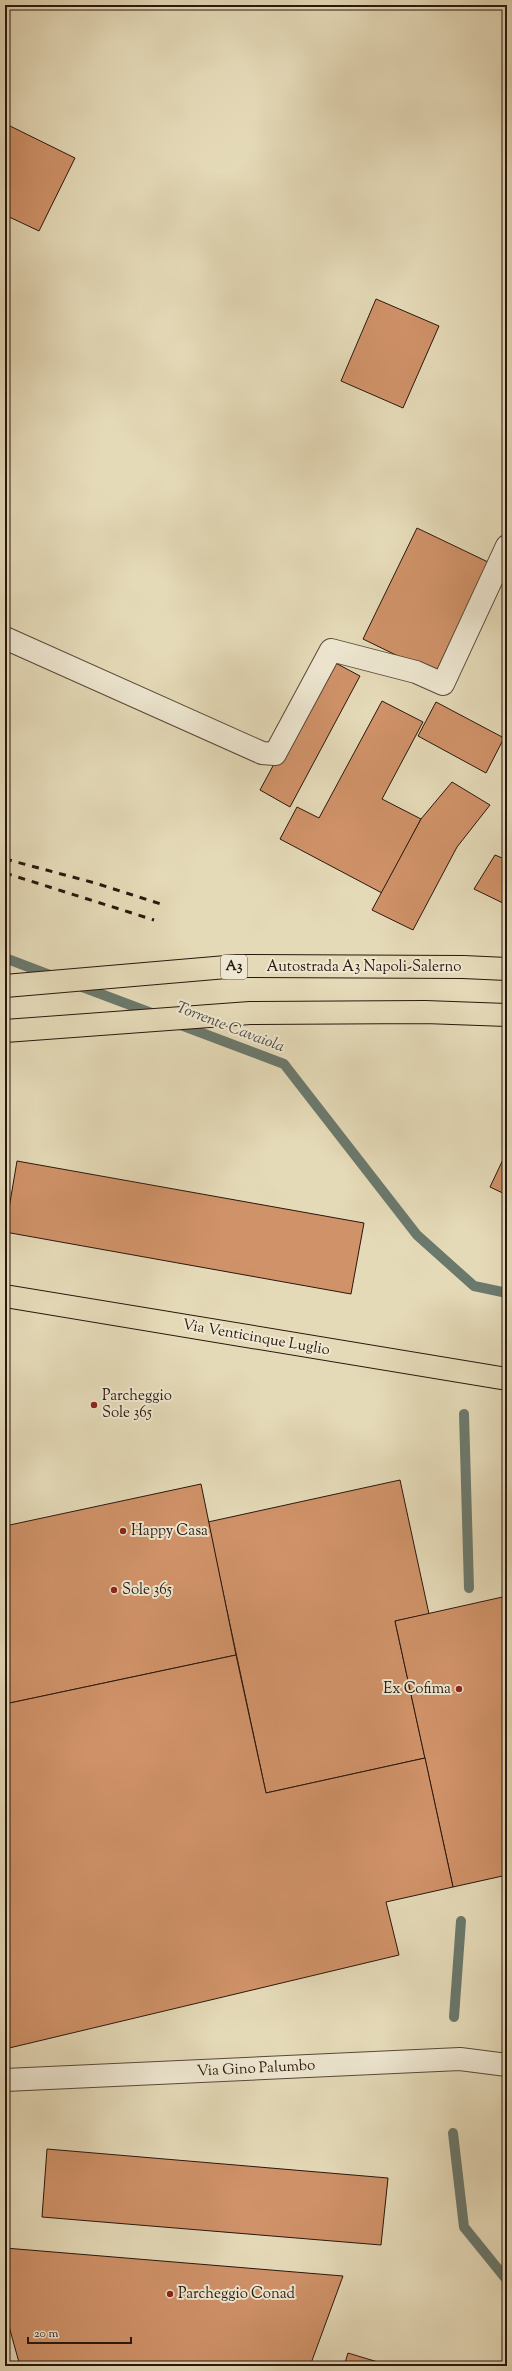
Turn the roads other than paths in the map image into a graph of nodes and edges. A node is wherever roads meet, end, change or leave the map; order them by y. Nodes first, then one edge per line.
1 (507, 546) edge
2 (5, 638) edge
3 (507, 969) edge
4 (5, 986) edge
5 (507, 1016) edge
6 (5, 1031) edge
7 (5, 1296) edge
8 (507, 1380) edge
9 (507, 2065) edge
10 (5, 2080) edge

1 - 2 street
3 - 4 main road, Autostrada A3 Napoli-Salerno / A3, bridge
5 - 6 main road, bridge
7 - 8 main road, Via Venticinque Luglio
9 - 10 street, Via Gino Palumbo

